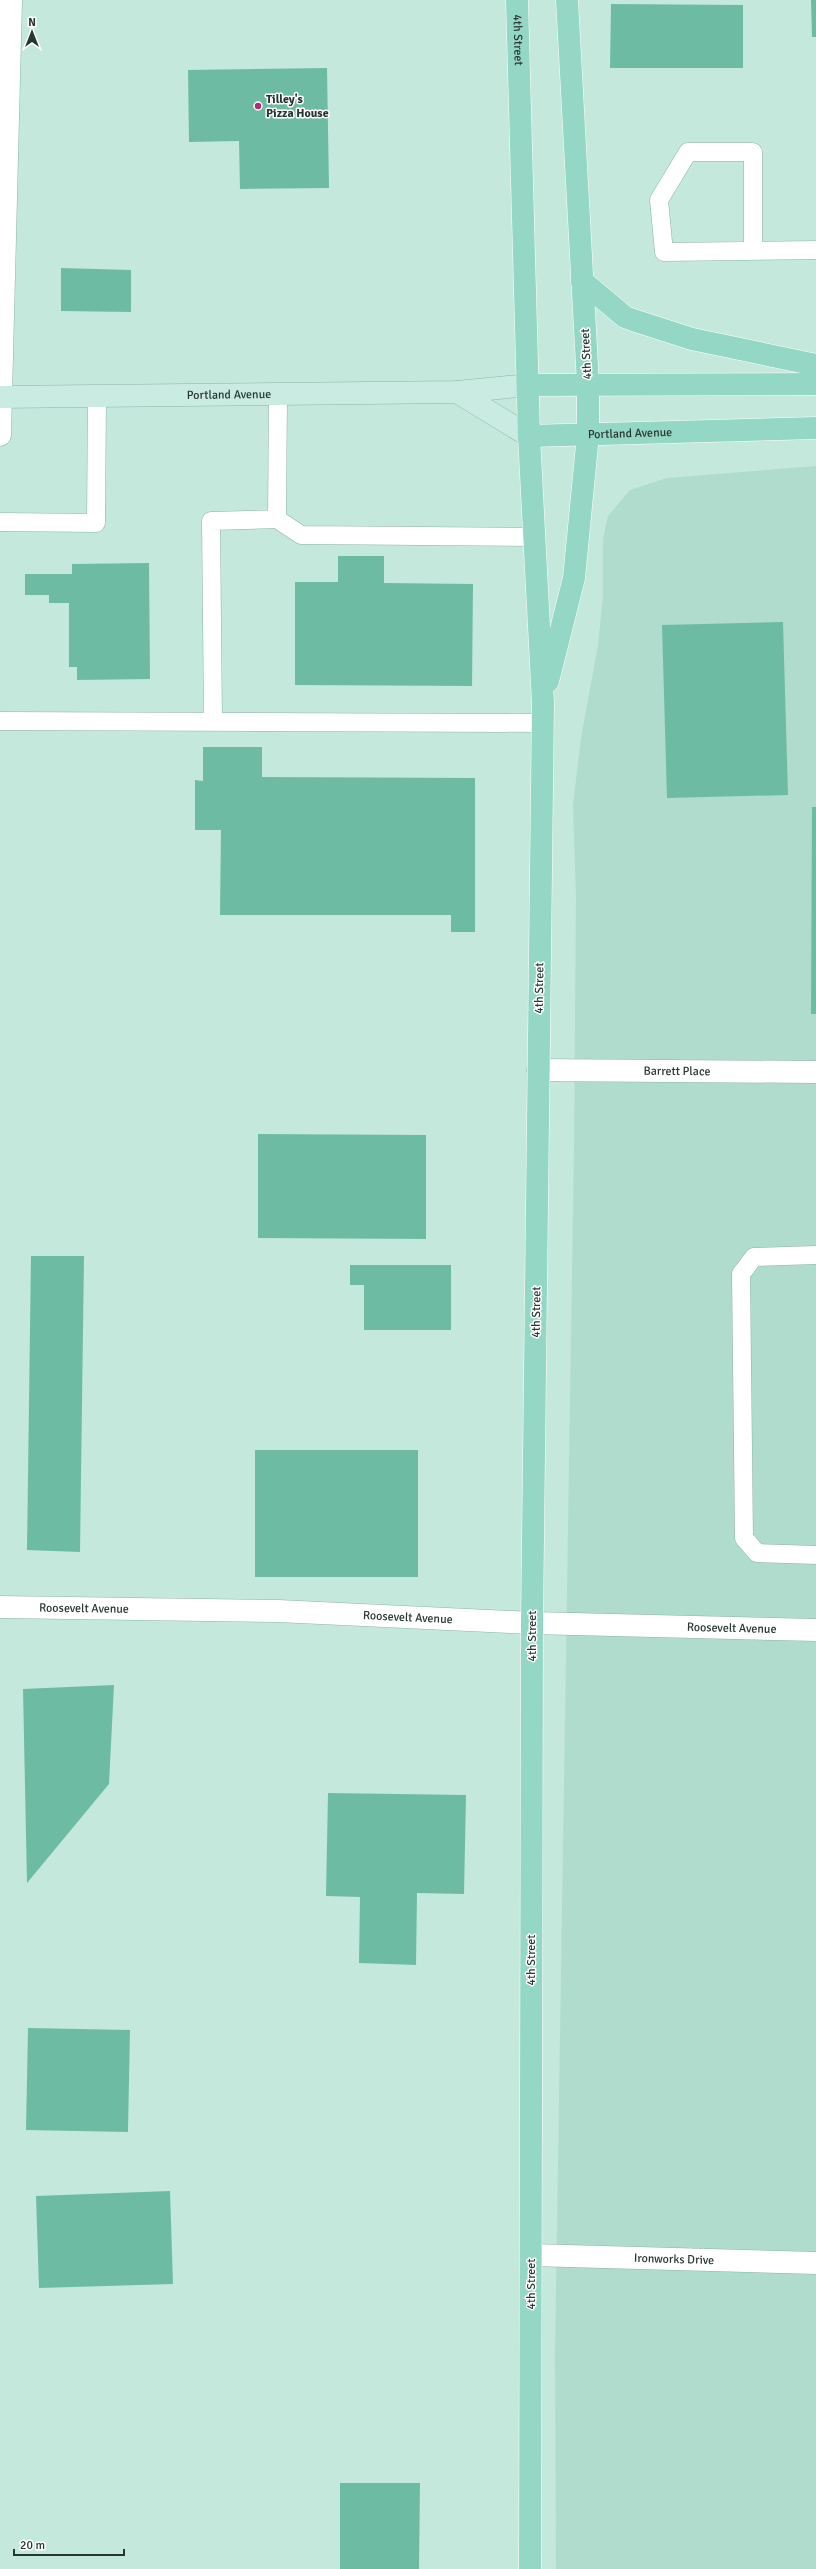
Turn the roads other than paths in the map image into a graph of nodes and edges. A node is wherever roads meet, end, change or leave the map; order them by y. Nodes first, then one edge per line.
1 (11, 0) edge
2 (517, 0) edge
3 (567, 0) edge
4 (816, 250) edge
5 (753, 251) junction
6 (582, 280) junction
7 (816, 365) edge
8 (588, 384) junction
9 (816, 384) edge
10 (529, 385) junction
11 (457, 392) junction
12 (278, 394) junction
13 (97, 396) junction
14 (0, 397) edge
15 (816, 428) edge
16 (588, 434) junction
17 (0, 435) edge
18 (529, 436) junction
19 (276, 519) junction
20 (0, 522) edge
21 (534, 537) junction
22 (543, 713) junction
23 (0, 720) edge
24 (213, 721) junction
25 (538, 1070) junction
26 (816, 1072) edge
27 (816, 1255) edge
28 (816, 1555) edge
29 (0, 1607) edge
30 (532, 1623) junction
31 (816, 1630) edge
32 (531, 2256) junction
33 (816, 2263) edge
34 (530, 2569) edge

1 - 14 street
2 - 10 main road, 4th Street
3 - 6 main road, 4th Street
4 - 5 lane
5 - 5 lane
6 - 7 main road
6 - 8 main road, 4th Street
8 - 9 main road, Portland Avenue
8 - 10 main road, Portland Avenue
8 - 16 main road, 4th Street
10 - 11 street, Portland Avenue
10 - 18 main road, 4th Street
11 - 12 street, Portland Avenue
11 - 18 street
12 - 13 street, Portland Avenue
12 - 19 lane
13 - 14 street, Portland Avenue
13 - 20 lane
14 - 17 street
15 - 16 main road, Portland Avenue
16 - 18 main road, Portland Avenue
16 - 22 main road, 4th Street
18 - 21 main road, 4th Street
19 - 21 lane
19 - 24 lane
21 - 22 main road, 4th Street
22 - 24 lane
22 - 25 main road, 4th Street
23 - 24 lane
25 - 26 street, Barrett Place
25 - 30 main road, 4th Street
27 - 28 lane
29 - 30 street, Roosevelt Avenue
30 - 31 street, Roosevelt Avenue
30 - 32 main road, 4th Street
32 - 33 street, Ironworks Drive
32 - 34 main road, 4th Street

